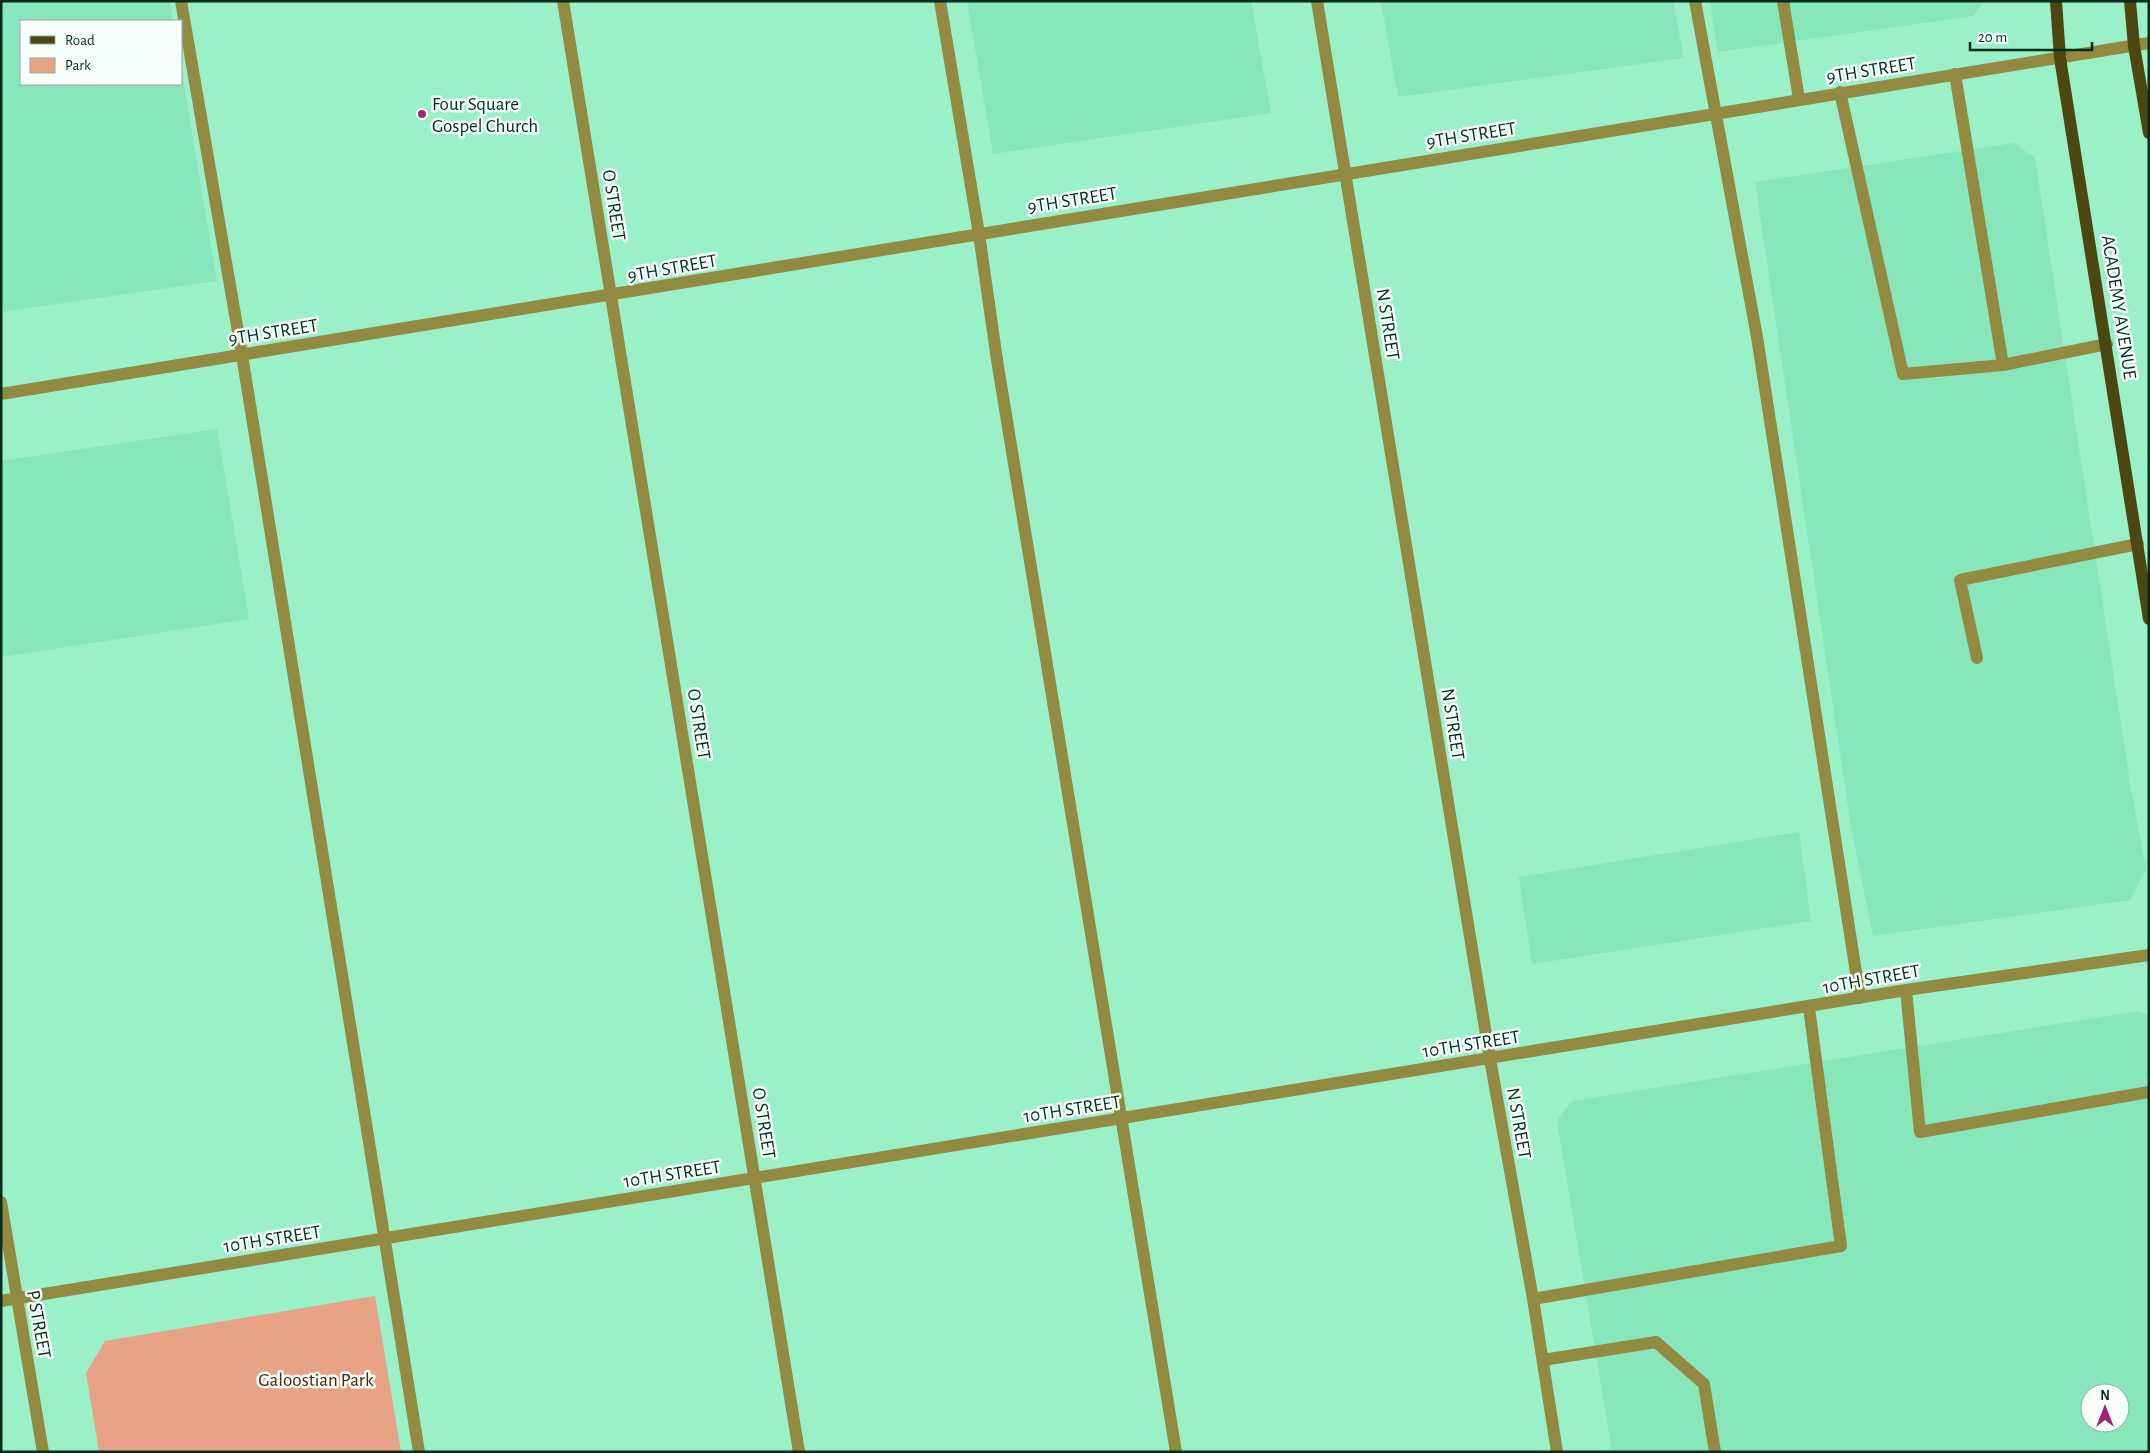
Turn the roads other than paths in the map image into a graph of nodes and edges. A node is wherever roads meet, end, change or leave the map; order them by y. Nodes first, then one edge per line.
1 (180, 1) edge
2 (563, 1) edge
3 (940, 1) edge
4 (1317, 1) edge
5 (1695, 1) edge
6 (1783, 1) edge
7 (2056, 1) edge
8 (2130, 1) edge
9 (2149, 44) edge
10 (2134, 46) junction
11 (2060, 58) junction
12 (1955, 74) junction
13 (1840, 92) junction
14 (1799, 99) junction
15 (1714, 113) junction
16 (2149, 133) edge
17 (1345, 173) junction
18 (979, 234) junction
19 (611, 296) junction
20 (2107, 344) junction
21 (242, 355) junction
22 (2004, 365) junction
23 (1, 394) edge
24 (2138, 544) junction
25 (2149, 619) edge
26 (1977, 658) dead end
27 (2149, 955) edge
28 (1906, 990) junction
29 (1860, 998) junction
30 (1809, 1008) junction
31 (1490, 1059) junction
32 (2149, 1092) edge
33 (1122, 1118) junction
34 (755, 1179) junction
35 (1, 1202) edge
36 (384, 1239) junction
37 (17, 1299) junction
38 (1533, 1299) junction
39 (1, 1301) edge
40 (1543, 1360) junction
41 (43, 1452) edge
42 (419, 1452) edge
43 (800, 1452) edge
44 (1176, 1452) edge
45 (1557, 1452) edge
46 (1715, 1452) edge

1 - 21 street
2 - 19 street, O STREET
3 - 18 street
4 - 17 street, N STREET
5 - 15 street
6 - 14 street
7 - 11 main road, ACADEMY AVENUE
8 - 10 main road
9 - 10 street, 9TH STREET
10 - 11 street, 9TH STREET
10 - 16 main road
11 - 12 street, 9TH STREET
11 - 20 main road, ACADEMY AVENUE
12 - 13 street, 9TH STREET
12 - 22 street
13 - 14 street, 9TH STREET
13 - 22 street
14 - 15 street, 9TH STREET
15 - 17 street, 9TH STREET
15 - 29 street
17 - 18 street, 9TH STREET
17 - 31 street, N STREET
18 - 19 street, 9TH STREET
18 - 33 street
19 - 21 street, 9TH STREET
19 - 34 street, O STREET
20 - 22 street
20 - 24 main road, ACADEMY AVENUE
21 - 23 street, 9TH STREET
21 - 36 street
24 - 25 main road, ACADEMY AVENUE
24 - 26 street
27 - 28 street, 10TH STREET
28 - 29 street, 10TH STREET
28 - 32 street
29 - 30 street, 10TH STREET
30 - 31 street, 10TH STREET
30 - 38 street
31 - 33 street, 10TH STREET
31 - 38 street, N STREET
33 - 34 street, 10TH STREET
33 - 44 street
34 - 36 street, 10TH STREET
34 - 43 street, O STREET
35 - 37 street, P STREET
36 - 37 street, 10TH STREET
36 - 42 street
37 - 39 street, 10TH STREET
37 - 41 street, P STREET
38 - 40 street, N STREET
40 - 45 street, N STREET
40 - 46 street

